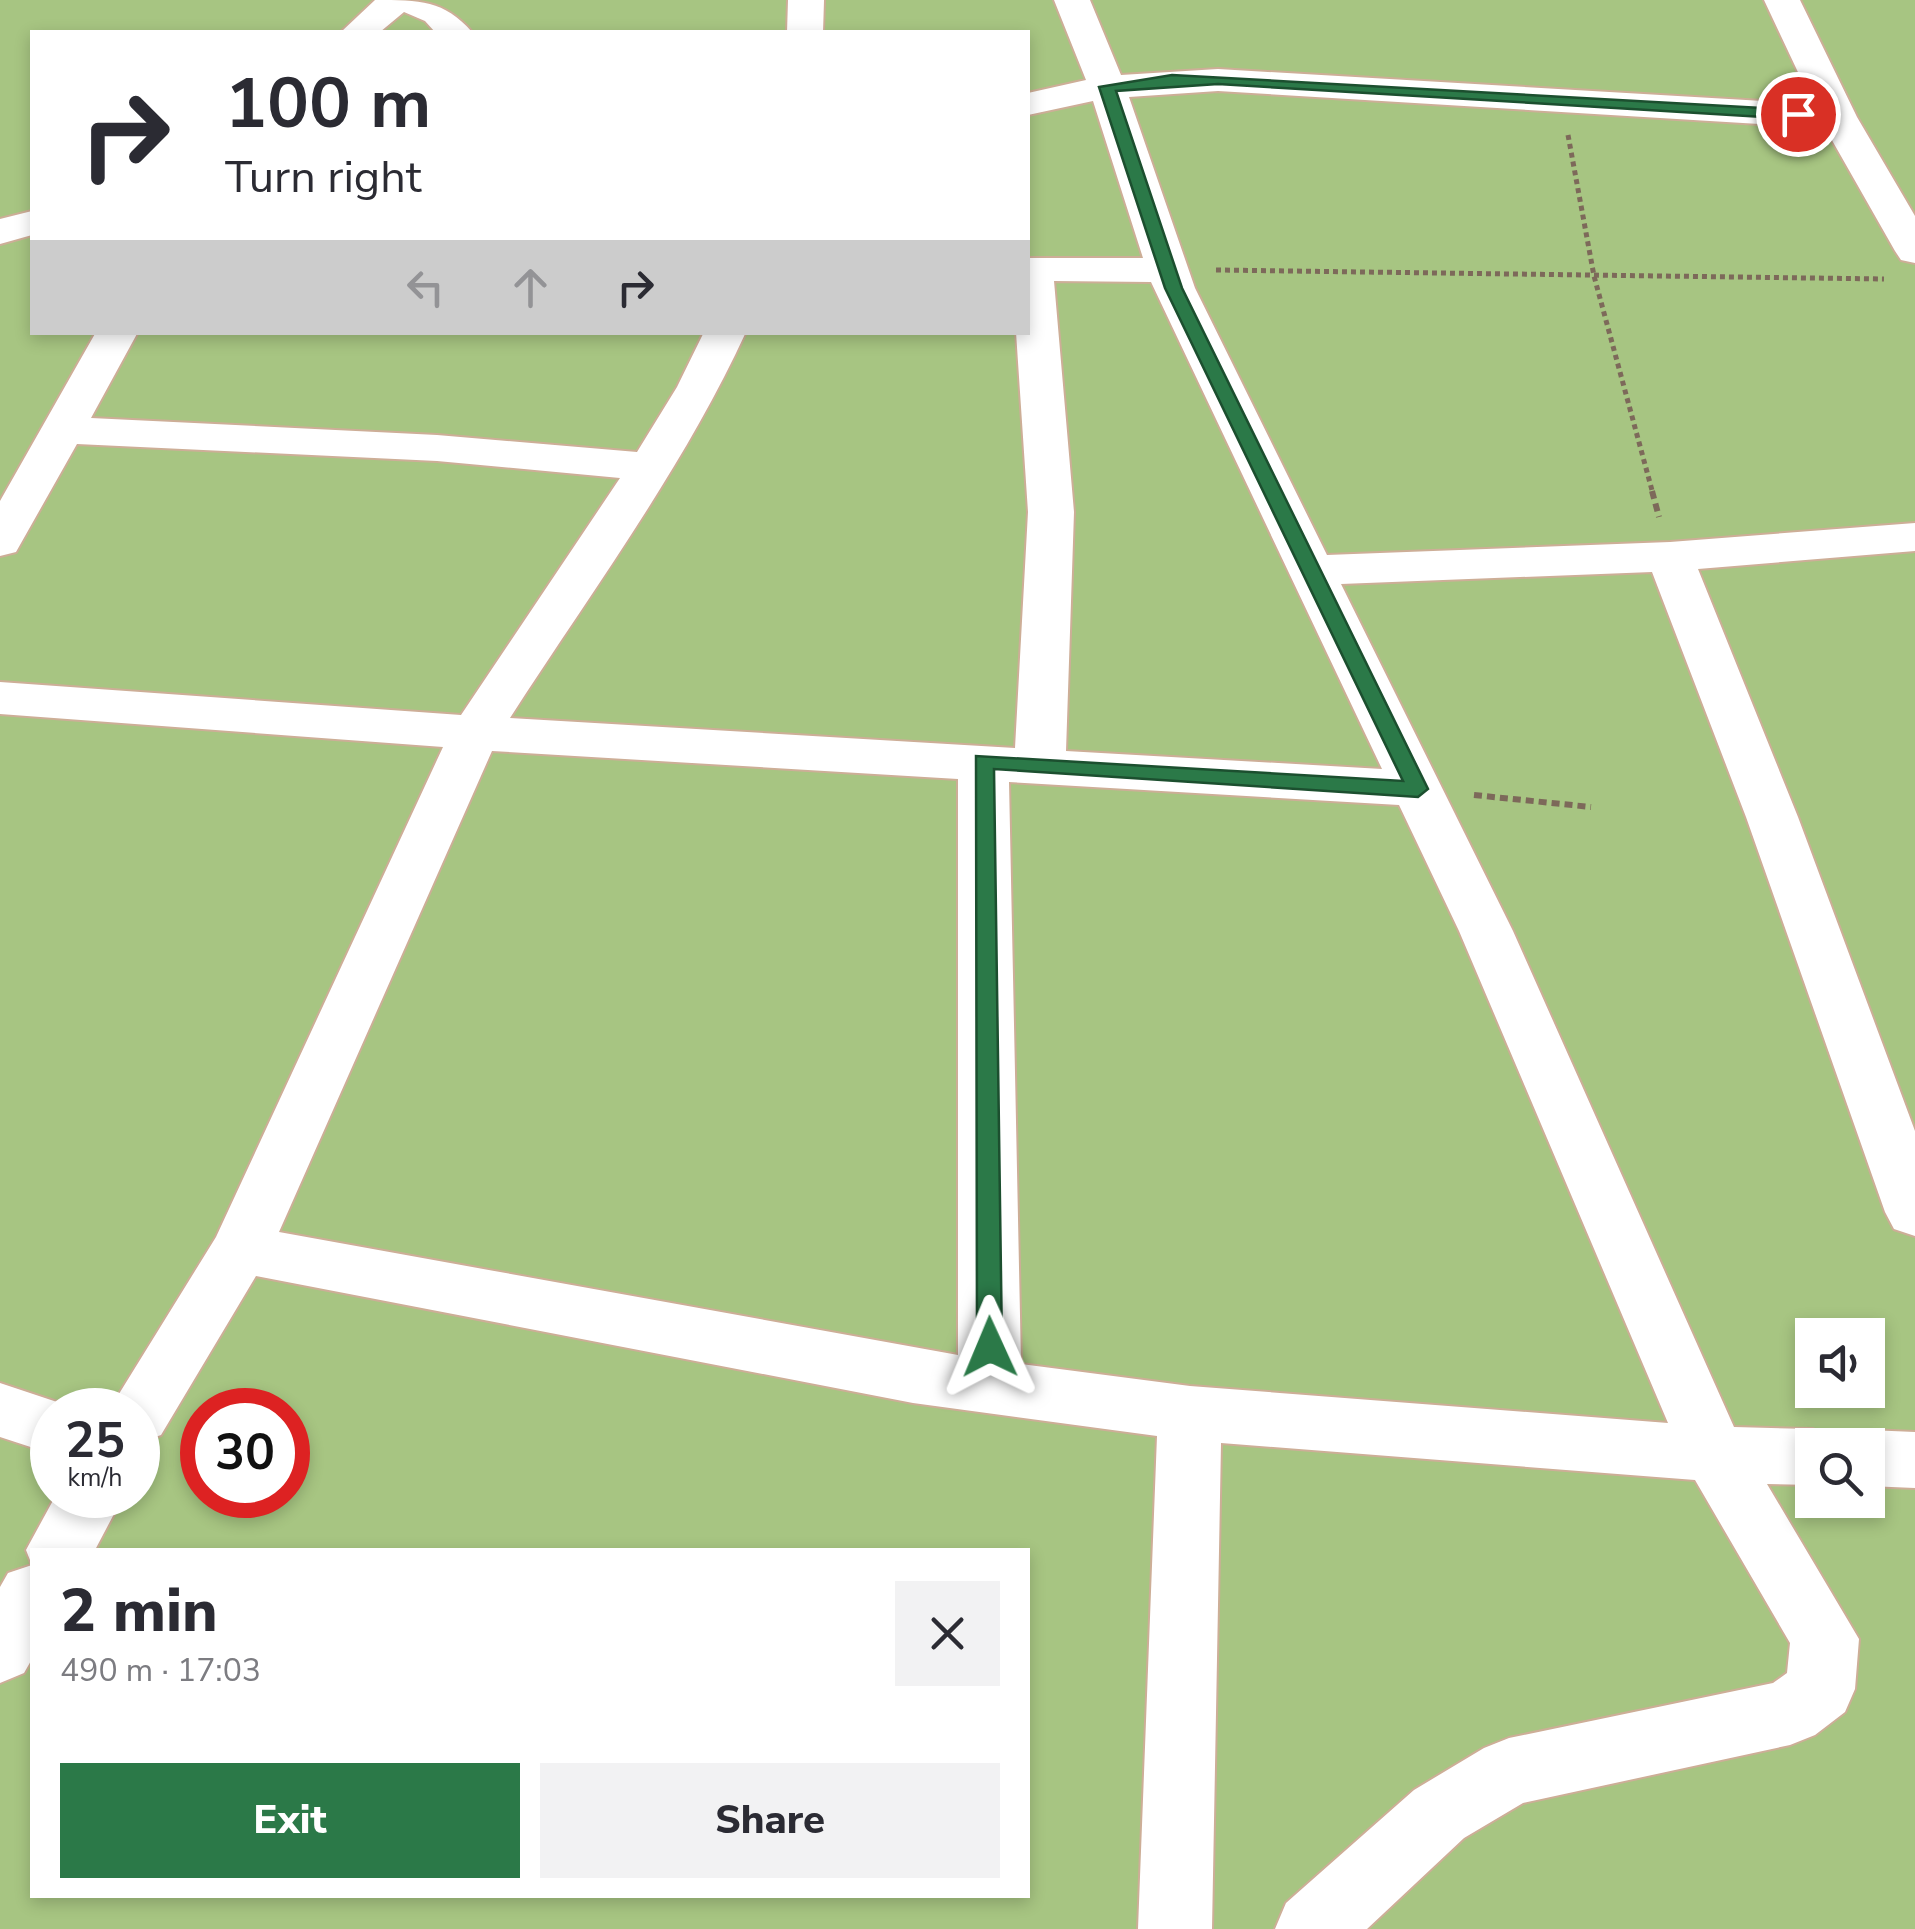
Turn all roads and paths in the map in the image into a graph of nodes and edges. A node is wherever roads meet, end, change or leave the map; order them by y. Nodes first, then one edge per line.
1 (396, 0) edge
2 (406, 0) edge
3 (806, 0) edge
4 (1072, 0) edge
5 (1782, 0) edge
6 (360, 30) edge
7 (452, 30) edge
8 (804, 30) edge
9 (1107, 87) junction
10 (1560, 98) junction
11 (1030, 104) edge
12 (1838, 117) junction
13 (30, 224) edge
14 (0, 232) edge
15 (1906, 265) edge
16 (1168, 270) junction
17 (1594, 276) junction
18 (115, 335) edge
19 (724, 335) edge
20 (65, 430) junction
21 (650, 467) junction
22 (1915, 537) edge
23 (0, 542) edge
24 (1670, 556) junction
25 (1311, 570) junction
26 (0, 698) edge
27 (474, 733) junction
28 (983, 761) junction
29 (1040, 765) junction
30 (1418, 789) junction
31 (1591, 807) dead end
32 (1915, 1212) edge
33 (240, 1249) junction
34 (990, 1386) junction
35 (155, 1388) edge
36 (0, 1410) edge
37 (1190, 1413) junction
38 (30, 1420) edge
39 (1714, 1454) junction
40 (1795, 1456) edge
41 (1885, 1459) edge
42 (1915, 1460) edge
43 (77, 1518) edge
44 (60, 1548) edge
45 (30, 1598) edge
46 (0, 1651) edge
47 (1174, 1929) edge
48 (1312, 1929) edge

1 - 6 street
2 - 7 street
3 - 8 street
4 - 9 street
5 - 12 street
9 - 10 street
9 - 11 street
9 - 16 street
10 - 12 street
10 - 17 path
12 - 15 street
13 - 14 street
15 - 17 path
16 - 17 path
16 - 25 street
16 - 29 street
17 - 24 path
18 - 20 street
19 - 21 street
20 - 21 street
20 - 23 street
21 - 27 street
22 - 24 street
24 - 25 street
24 - 32 street
25 - 30 street
26 - 27 street
27 - 28 street
27 - 33 street
28 - 29 street
28 - 34 street
29 - 30 street
30 - 31 path
30 - 39 street
33 - 34 street
33 - 35 street
34 - 37 street
36 - 38 street
37 - 39 street
37 - 47 street
39 - 40 street
39 - 48 street
41 - 42 street
43 - 44 street
45 - 46 street

